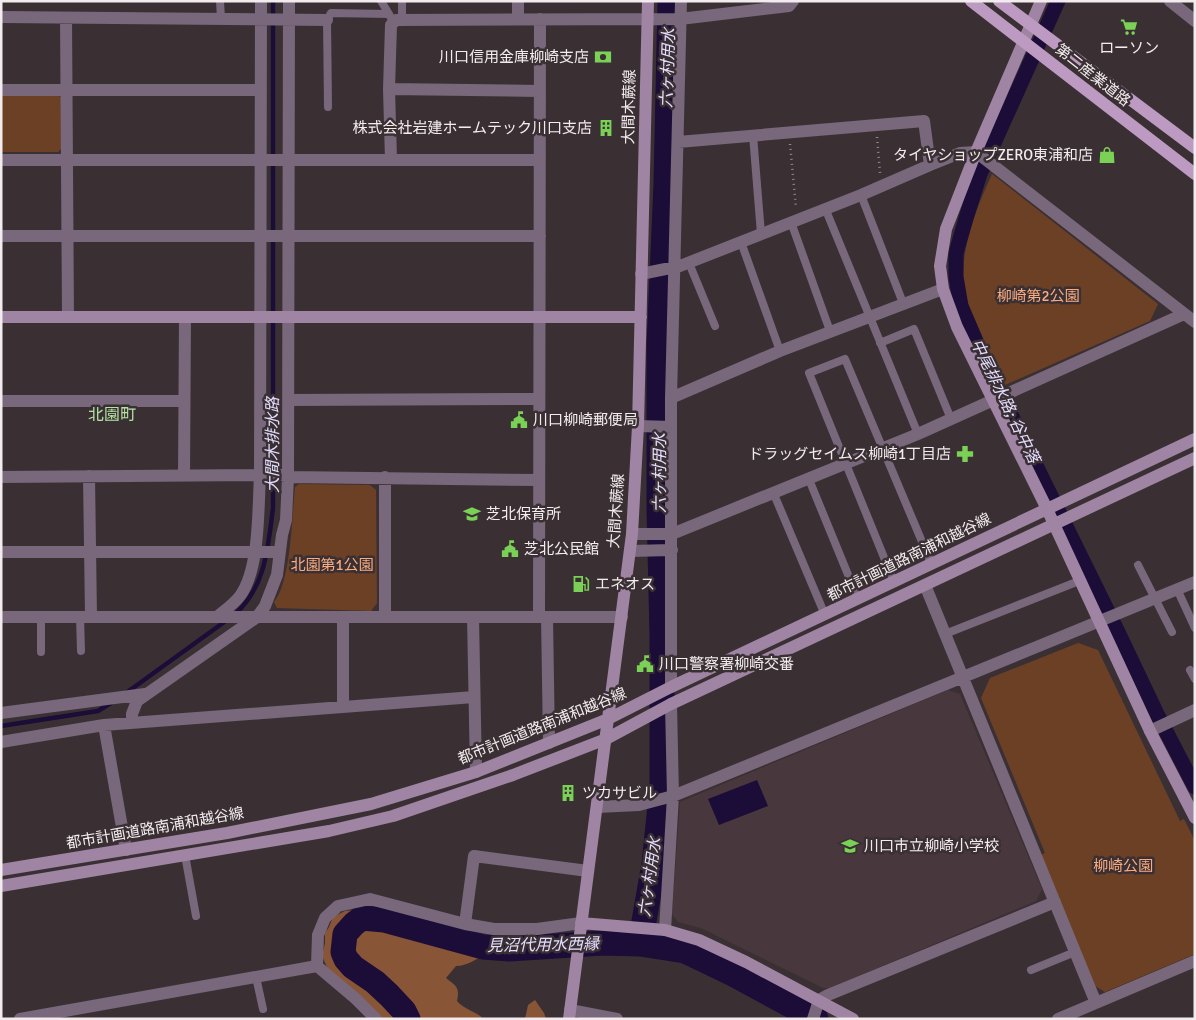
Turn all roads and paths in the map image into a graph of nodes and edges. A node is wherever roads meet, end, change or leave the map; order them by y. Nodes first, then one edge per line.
1 (220, 1) edge
2 (261, 1) edge
3 (289, 1) edge
4 (381, 1) edge
5 (402, 1) edge
6 (518, 1) edge
7 (648, 1) edge
8 (681, 1) edge
9 (793, 1) edge
10 (971, 1) edge
11 (999, 1) edge
12 (1041, 1) edge
13 (1170, 1) edge
14 (1, 17) edge
15 (66, 18) junction
16 (518, 18) junction
17 (221, 19) junction
18 (262, 19) junction
19 (395, 19) junction
20 (540, 19) junction
21 (648, 19) junction
22 (680, 19) junction
23 (289, 20) junction
24 (327, 20) junction
25 (1195, 20) edge
26 (1034, 28) junction
27 (1028, 45) junction
28 (389, 89) junction
29 (1, 90) edge
30 (67, 90) junction
31 (261, 90) junction
32 (540, 90) junction
33 (328, 107) dead end
34 (876, 125) junction
35 (789, 132) junction
36 (753, 135) junction
37 (678, 142) junction
38 (1195, 148) edge
39 (976, 152) junction
40 (1, 160) edge
41 (67, 160) junction
42 (262, 160) junction
43 (289, 160) junction
44 (391, 160) junction
45 (540, 160) junction
46 (930, 165) junction
47 (1195, 174) edge
48 (881, 185) junction
49 (861, 195) junction
50 (825, 208) junction
51 (794, 221) junction
52 (762, 234) junction
53 (1, 236) edge
54 (68, 236) junction
55 (261, 236) junction
56 (288, 236) junction
57 (540, 236) junction
58 (741, 242) junction
59 (689, 263) junction
60 (673, 268) junction
61 (642, 274) junction
62 (943, 289) junction
63 (903, 303) junction
64 (1184, 314) junction
65 (869, 316) junction
66 (1, 317) edge
67 (68, 317) junction
68 (185, 317) junction
69 (261, 317) junction
70 (288, 317) junction
71 (539, 317) junction
72 (641, 317) junction
73 (1195, 322) edge
74 (715, 326) dead end
75 (830, 332) junction
76 (880, 343) junction
77 (780, 351) junction
78 (671, 398) junction
79 (539, 399) junction
80 (997, 399) junction
81 (288, 400) junction
82 (1, 401) edge
83 (184, 401) junction
84 (951, 419) junction
85 (638, 426) junction
86 (671, 427) junction
87 (918, 434) junction
88 (1195, 439) edge
89 (882, 448) junction
90 (1195, 458) edge
91 (845, 463) junction
92 (263, 475) junction
93 (89, 476) junction
94 (184, 476) junction
95 (285, 476) junction
96 (1, 477) edge
97 (385, 477) junction
98 (808, 477) junction
99 (539, 480) junction
100 (773, 492) junction
101 (1049, 508) junction
102 (1056, 523) junction
103 (632, 534) junction
104 (672, 534) junction
105 (672, 550) junction
106 (630, 551) junction
107 (1, 552) edge
108 (90, 552) junction
109 (257, 553) junction
110 (277, 553) junction
111 (931, 563) junction
112 (1138, 565) dead end
113 (1079, 581) junction
114 (894, 582) junction
115 (1195, 582) edge
116 (925, 584) junction
117 (1177, 589) junction
118 (1155, 598) junction
119 (858, 599) junction
120 (825, 615) junction
121 (85, 616) junction
122 (1, 617) edge
123 (40, 617) junction
124 (221, 617) junction
125 (257, 617) junction
126 (343, 617) junction
127 (385, 617) junction
128 (473, 617) junction
129 (543, 617) junction
130 (622, 617) junction
131 (1107, 618) junction
132 (1195, 628) edge
133 (1172, 632) dead end
134 (946, 634) junction
135 (81, 650) dead end
136 (41, 652) dead end
137 (1190, 670) dead end
138 (963, 677) junction
139 (1195, 679) edge
140 (671, 687) junction
141 (146, 694) junction
142 (474, 697) junction
143 (671, 704) junction
144 (343, 706) junction
145 (1195, 710) edge
146 (1, 713) edge
147 (608, 719) junction
148 (132, 723) junction
149 (104, 725) junction
150 (1150, 731) junction
151 (606, 739) junction
152 (1, 742) edge
153 (548, 743) junction
154 (476, 772) junction
155 (665, 799) junction
156 (597, 807) junction
157 (1195, 818) edge
158 (126, 850) junction
159 (185, 855) junction
160 (1, 870) edge
161 (588, 871) junction
162 (1, 886) edge
163 (1055, 902) junction
164 (196, 916) dead end
165 (465, 924) junction
166 (580, 928) junction
167 (665, 930) junction
168 (1075, 952) junction
169 (1195, 961) edge
170 (317, 966) junction
171 (1031, 970) dead end
172 (256, 977) junction
173 (1096, 1002) junction
174 (818, 1003) junction
175 (263, 1008) dead end
176 (569, 1014) edge
177 (1084, 1014) edge
178 (20, 1019) edge
179 (376, 1019) edge
180 (617, 1019) edge
181 (813, 1019) edge
182 (853, 1019) edge
183 (1058, 1019) edge

1 - 17 lane
2 - 18 street
3 - 23 street
4 - 19 lane
5 - 19 lane
6 - 16 street
7 - 21 street, 大間木蕨線
8 - 22 street
9 - 22 street
10 - 27 main road, 第二産業道路
11 - 26 main road, 第二産業道路
12 - 26 street
13 - 25 street
14 - 15 street
15 - 17 street
15 - 30 street
16 - 19 street
16 - 20 street
17 - 18 street
18 - 23 street
18 - 31 street
19 - 24 lane
19 - 28 street
20 - 21 street
20 - 32 street
21 - 22 street
21 - 61 street, 大間木蕨線
22 - 37 street
23 - 24 street
23 - 43 street
24 - 33 lane
26 - 27 street
26 - 38 main road, 第二産業道路
27 - 39 street
27 - 47 main road, 第二産業道路
28 - 32 street
28 - 44 street
29 - 30 street
30 - 31 street
30 - 41 street
31 - 42 street
32 - 45 street
34 - 35 street
34 - 46 street
34 - 48 path
35 - 36 street
35 - 51 path
36 - 37 street
36 - 52 lane
37 - 60 street
39 - 46 street
39 - 62 street
39 - 64 street
40 - 41 street
41 - 42 street
41 - 54 street
42 - 43 street
42 - 55 street
43 - 44 street
43 - 56 street
44 - 45 street
45 - 57 street
46 - 48 street
48 - 49 street
49 - 50 street
49 - 63 lane
50 - 51 street
50 - 65 lane
51 - 52 street
51 - 75 lane
52 - 58 street
53 - 54 street
54 - 55 street
54 - 67 street
55 - 56 street
55 - 69 street
56 - 57 street
56 - 70 street
57 - 71 street
58 - 59 street
58 - 77 lane
59 - 60 street
59 - 74 lane
60 - 61 street
60 - 78 street
61 - 72 street, 大間木蕨線
62 - 63 street
62 - 80 street
63 - 65 street
64 - 73 street
64 - 80 street
65 - 75 street
65 - 76 lane
66 - 67 street
67 - 68 street
68 - 69 street
68 - 83 street
69 - 70 street
69 - 92 street
70 - 71 street
70 - 81 street
71 - 72 street
71 - 79 street
72 - 85 street, 大間木蕨線
75 - 77 street
76 - 84 lane
76 - 87 lane
77 - 78 street
78 - 86 street
79 - 81 street
79 - 99 street
80 - 84 street
80 - 101 street
81 - 95 street
82 - 83 street
83 - 94 street
84 - 87 street
85 - 86 street
85 - 103 street, 大間木蕨線
86 - 104 street
87 - 89 street
88 - 101 street, 都市計画道路南浦和越谷線
89 - 91 street
89 - 91 lane
89 - 111 lane
90 - 102 street, 都市計画道路南浦和越谷線
91 - 98 street
91 - 114 lane
92 - 94 street
92 - 95 street
92 - 109 street
93 - 94 street
93 - 96 street
93 - 108 street
95 - 97 street
95 - 110 street
97 - 99 street
97 - 127 street
98 - 100 street
98 - 119 lane
99 - 129 street
100 - 104 street
100 - 120 lane
101 - 102 street
101 - 111 street, 都市計画道路南浦和越谷線
102 - 113 street
102 - 116 street, 都市計画道路南浦和越谷線
103 - 104 street
103 - 106 street, 大間木蕨線
104 - 105 street
105 - 106 street
105 - 140 street
106 - 130 street, 大間木蕨線
107 - 108 street
108 - 109 street
108 - 121 street
109 - 110 street
109 - 124 street
110 - 125 street
111 - 114 street, 都市計画道路南浦和越谷線
112 - 118 lane
113 - 131 street
113 - 134 lane
114 - 119 street, 都市計画道路南浦和越谷線
115 - 117 street
116 - 134 street
116 - 143 street, 都市計画道路南浦和越谷線
117 - 118 street
117 - 132 lane
118 - 131 street
118 - 133 lane
119 - 120 street, 都市計画道路南浦和越谷線
120 - 140 street, 都市計画道路南浦和越谷線
121 - 123 street
121 - 124 street
121 - 135 lane
122 - 123 street
123 - 136 lane
124 - 125 street
125 - 126 street
125 - 141 street
126 - 127 street
126 - 144 street
127 - 128 street
128 - 129 street
128 - 142 street
129 - 130 street
129 - 153 street
130 - 147 street, 大間木蕨線
131 - 138 street
131 - 150 street
134 - 138 street
137 - 139 lane
138 - 155 street
138 - 163 street
140 - 147 street, 都市計画道路南浦和越谷線
141 - 146 street
141 - 148 street
142 - 144 street
142 - 154 street
143 - 151 street, 都市計画道路南浦和越谷線
143 - 155 street
144 - 148 street
145 - 150 street
147 - 151 street, 大間木蕨線
147 - 153 street, 都市計画道路南浦和越谷線
148 - 149 street
149 - 152 street
149 - 158 street
150 - 157 street
151 - 156 street, 大間木蕨線
151 - 159 street, 都市計画道路南浦和越谷線
153 - 154 street, 都市計画道路南浦和越谷線
154 - 158 street, 都市計画道路南浦和越谷線
155 - 156 street
155 - 167 street
156 - 161 street, 大間木蕨線
158 - 160 street, 都市計画道路南浦和越谷線
159 - 162 street, 都市計画道路南浦和越谷線
159 - 164 lane
161 - 165 street
161 - 166 street, 大間木蕨線
163 - 168 street
163 - 174 street
165 - 166 street
165 - 170 street
166 - 167 street
166 - 176 street, 大間木蕨線
167 - 174 street
168 - 171 lane
168 - 173 street
169 - 173 street
170 - 172 street
170 - 179 street
172 - 175 lane
172 - 178 street
173 - 177 street
174 - 181 street
174 - 182 street
176 - 180 street
177 - 183 street

